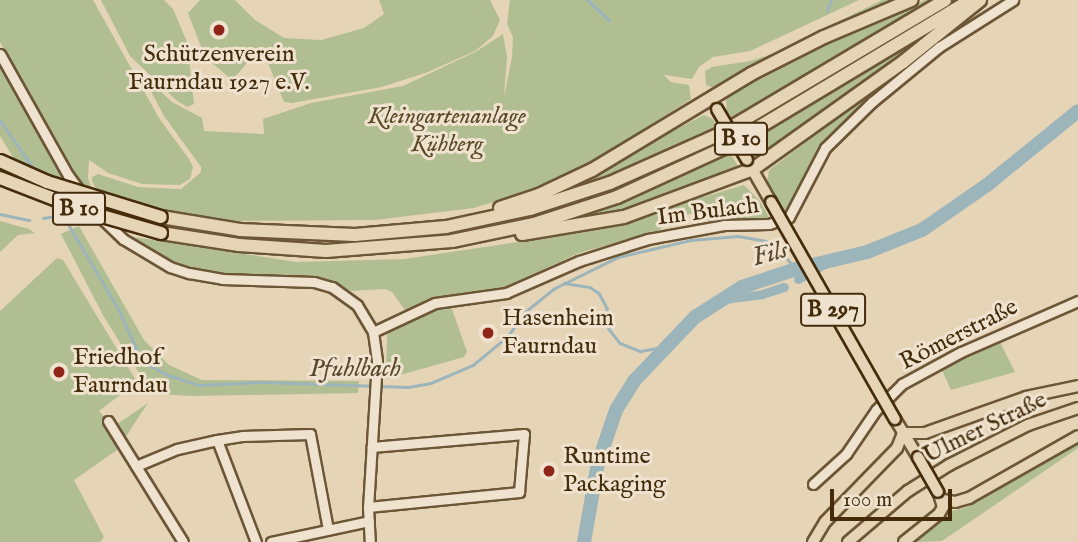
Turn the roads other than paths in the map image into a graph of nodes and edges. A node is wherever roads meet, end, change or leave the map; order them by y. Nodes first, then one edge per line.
1 (911, 0) edge
2 (945, 0) edge
3 (971, 0) edge
4 (980, 0) edge
5 (1013, 0) edge
6 (0, 54) edge
7 (714, 104) junction
8 (0, 162) edge
9 (750, 165) junction
10 (0, 178) edge
11 (475, 221) junction
12 (491, 234) junction
13 (1078, 301) edge
14 (373, 332) junction
15 (1078, 386) edge
16 (1078, 408) edge
17 (108, 421) dead end
18 (904, 433) junction
19 (1078, 436) edge
20 (217, 440) junction
21 (372, 447) junction
22 (136, 466) junction
23 (813, 484) dead end
24 (940, 496) junction
25 (368, 507) junction
26 (369, 521) junction
27 (328, 529) junction
28 (370, 539) edge
29 (183, 542) edge
30 (257, 542) edge
31 (271, 542) edge
32 (381, 542) edge
33 (813, 542) edge
34 (848, 542) edge
35 (904, 542) edge

1 - 7 highway
2 - 11 highway, B 10
3 - 12 highway, B 10
4 - 9 highway, B 10
5 - 14 street, Im Bulach
6 - 14 street
7 - 9 main road, B 297, bridge
7 - 11 highway, B 10
8 - 11 highway, B 10, bridge
9 - 12 highway
9 - 18 main road, B 297, bridge
10 - 12 highway, B 10, bridge
13 - 23 street, Römerstraße
14 - 21 street
15 - 18 main road
16 - 34 main road, Ulmer Straße
17 - 22 street
18 - 24 main road, B 297, bridge
18 - 33 main road
19 - 24 main road
20 - 22 street
20 - 27 street
20 - 30 street
21 - 25 street
21 - 25 street
22 - 29 street
24 - 35 main road
25 - 26 street
26 - 27 street
26 - 28 street
27 - 31 street
28 - 32 street

